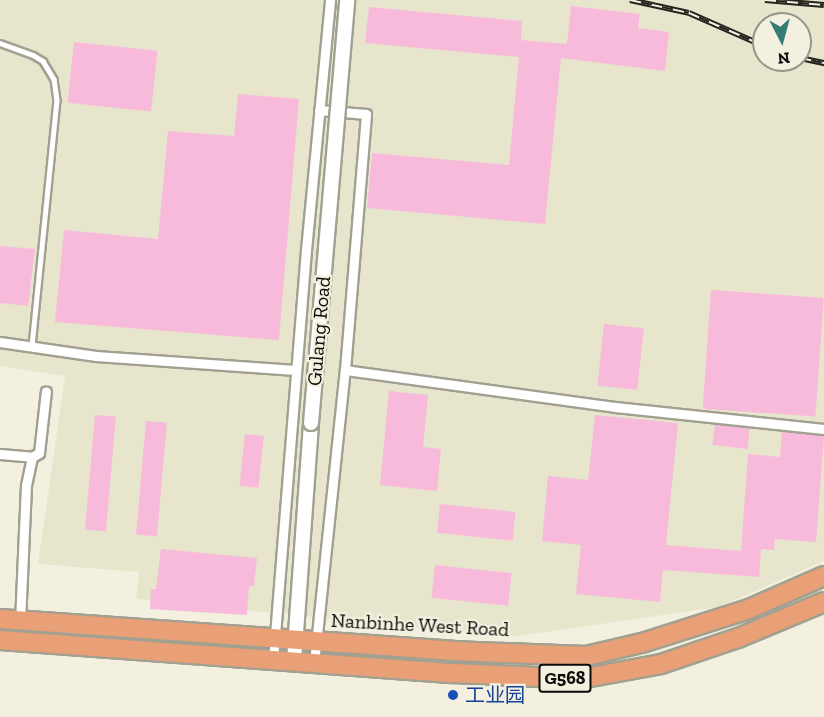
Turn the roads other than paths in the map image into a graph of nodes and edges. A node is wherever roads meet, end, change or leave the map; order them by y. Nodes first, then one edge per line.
1 (330, 0) edge
2 (347, 0) edge
3 (0, 43) edge
4 (320, 110) junction
5 (0, 342) edge
6 (32, 347) junction
7 (296, 370) junction
8 (345, 370) junction
9 (46, 391) dead end
10 (824, 429) edge
11 (0, 454) edge
12 (32, 457) junction
13 (824, 576) edge
14 (824, 602) edge
15 (0, 619) edge
16 (20, 620) junction
17 (275, 639) junction
18 (0, 640) edge
19 (296, 640) junction
20 (316, 642) junction
21 (273, 660) junction
22 (294, 662) junction
23 (314, 663) junction

1 - 4 street
2 - 19 main road, Gulang Road, bridge
3 - 6 lane
4 - 7 street
4 - 8 street
5 - 6 street
6 - 7 street
7 - 17 street
8 - 10 street
8 - 20 street
9 - 12 street
11 - 12 street
12 - 16 street
13 - 20 highway, Nanbinhe West Road / G568
14 - 23 highway, G568
15 - 16 highway, Nanbinhe West Road / G568
16 - 17 highway, Nanbinhe West Road / G568
17 - 19 highway, Nanbinhe West Road / G568
17 - 21 street
18 - 21 highway, G568
19 - 20 highway, Nanbinhe West Road / G568
19 - 22 main road, Gulang Road
20 - 23 street
21 - 22 highway, G568
22 - 23 highway, G568

